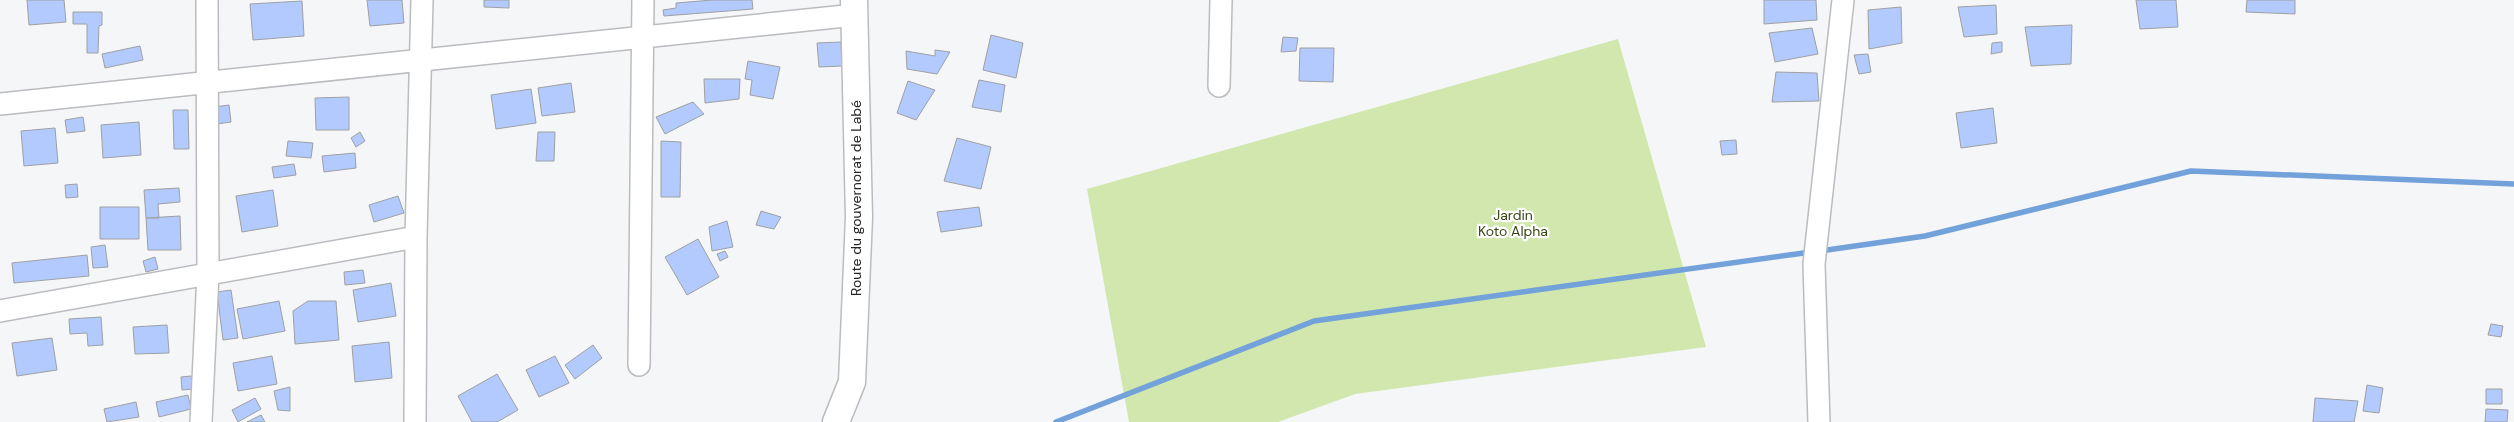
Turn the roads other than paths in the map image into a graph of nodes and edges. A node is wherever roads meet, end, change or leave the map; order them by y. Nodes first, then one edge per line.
1 (207, 0) edge
2 (422, 0) edge
3 (643, 0) edge
4 (1221, 0) edge
5 (1843, 0) edge
6 (854, 7) edge
7 (641, 37) junction
8 (421, 60) junction
9 (208, 82) junction
10 (1219, 86) dead end
11 (0, 104) edge
12 (416, 237) junction
13 (208, 274) junction
14 (0, 311) edge
15 (639, 364) dead end
16 (201, 422) edge
17 (415, 422) edge
18 (836, 422) edge
19 (1819, 422) edge

1 - 9 street
2 - 8 street
3 - 7 street
4 - 10 street
5 - 19 street
6 - 7 street
6 - 18 street, Route du gouvernorat de Labé
7 - 8 street
7 - 15 street
8 - 9 street
8 - 12 street
9 - 11 street
9 - 13 street
12 - 13 street
12 - 17 street
13 - 14 street
13 - 16 street

